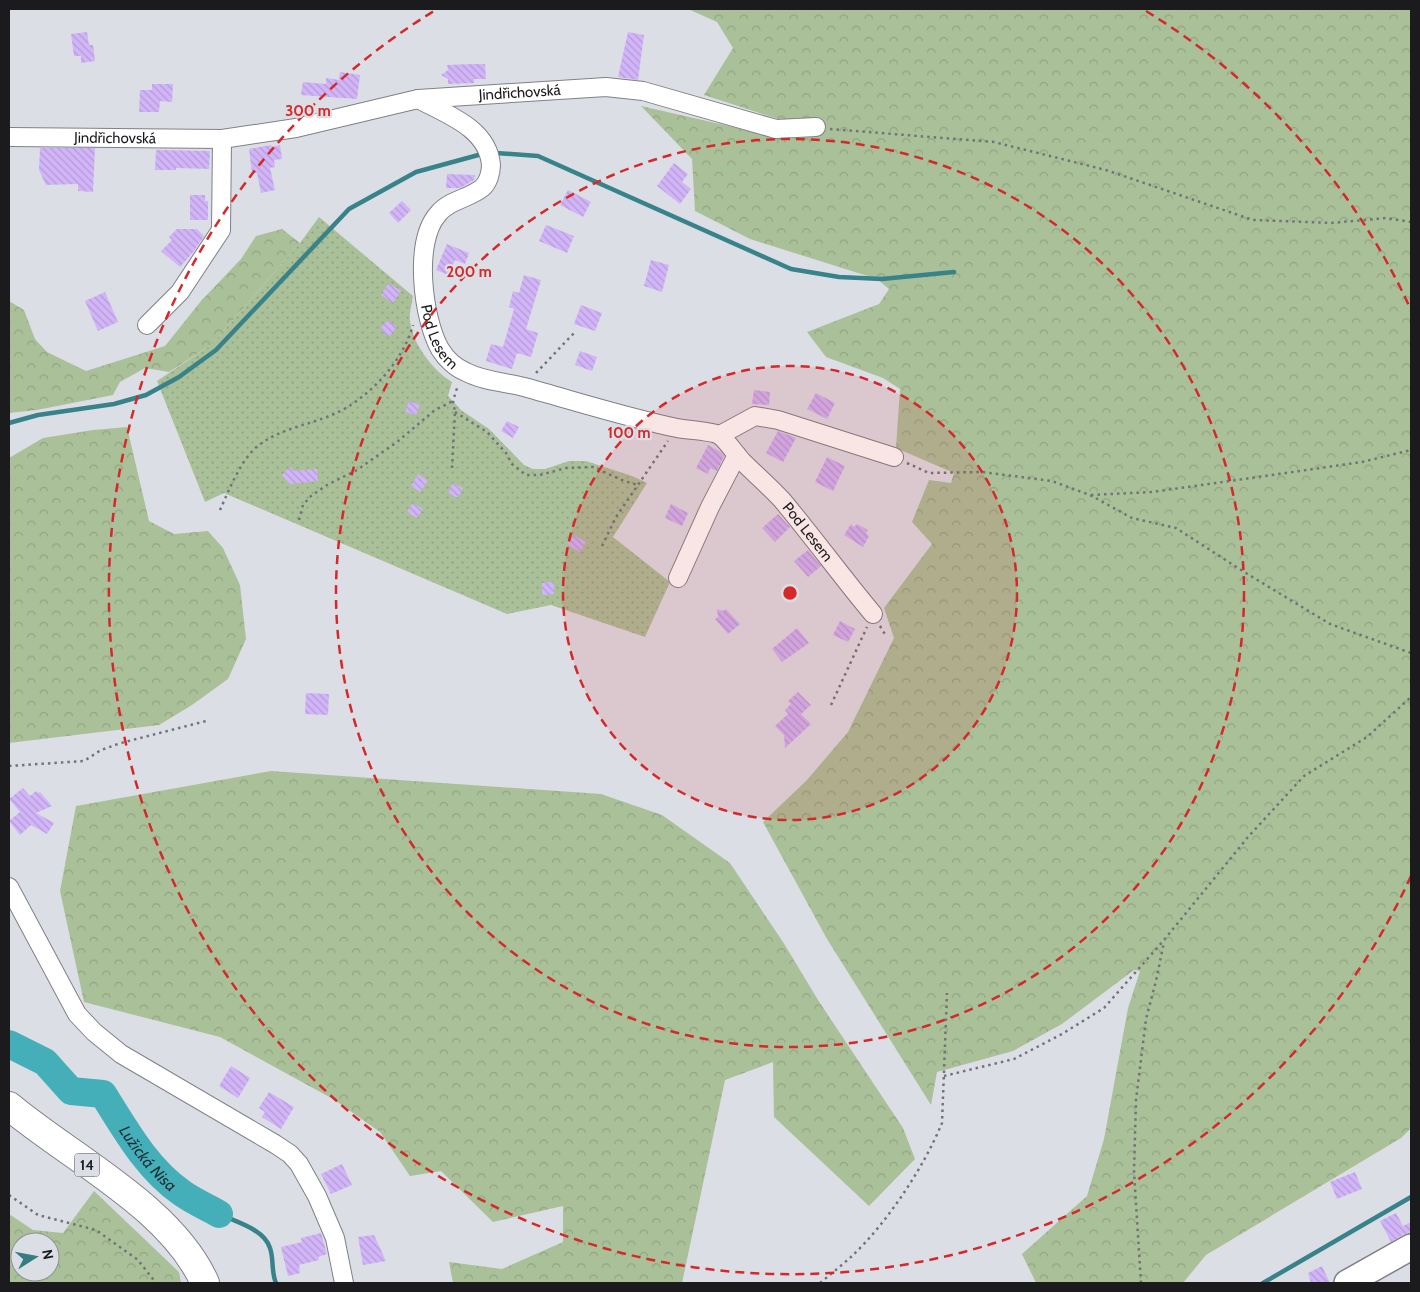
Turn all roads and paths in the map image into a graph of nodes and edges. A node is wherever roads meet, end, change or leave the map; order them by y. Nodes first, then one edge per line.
1 (418, 99) junction
2 (816, 127) joint
3 (9, 137) edge
4 (222, 139) junction
5 (1411, 222) edge
6 (414, 322) dead end
7 (147, 325) dead end
8 (574, 333) dead end
9 (522, 387) junction
10 (454, 412) junction
11 (677, 428) junction
12 (720, 436) junction
13 (1411, 450) edge
14 (737, 455) junction
15 (894, 457) joint
16 (452, 468) dead end
17 (638, 485) junction
18 (1090, 495) junction
19 (220, 510) dead end
20 (298, 520) dead end
21 (602, 546) dead end
22 (678, 578) dead end
23 (873, 614) joint
24 (1411, 653) edge
25 (1411, 696) edge
26 (831, 705) dead end
27 (206, 721) dead end
28 (9, 766) edge
29 (9, 888) edge
30 (1164, 940) junction
31 (947, 993) dead end
32 (944, 1076) junction
33 (9, 1106) edge
34 (9, 1195) edge
35 (1411, 1247) edge
36 (156, 1283) edge
37 (205, 1283) edge
38 (344, 1283) edge
39 (820, 1283) edge
40 (1141, 1283) edge
41 (1347, 1283) edge

1 - 2 street, Jindřichovská
1 - 4 street, Jindřichovská
1 - 9 street, Pod Lesem
2 - 5 path
3 - 4 street, Jindřichovská
4 - 7 street
6 - 19 path
8 - 9 path
9 - 11 street, Pod Lesem
10 - 16 path
10 - 17 path
10 - 20 path
11 - 12 street, Pod Lesem
11 - 17 path
12 - 14 street, Pod Lesem
12 - 15 street
13 - 18 path
14 - 22 street
14 - 23 street, Pod Lesem
15 - 18 path
17 - 21 path
18 - 24 path
23 - 26 path
25 - 30 path
27 - 28 path
29 - 38 street
30 - 32 path
30 - 40 path
31 - 32 path
32 - 39 path
33 - 37 main road, 14
34 - 36 path
35 - 41 street

